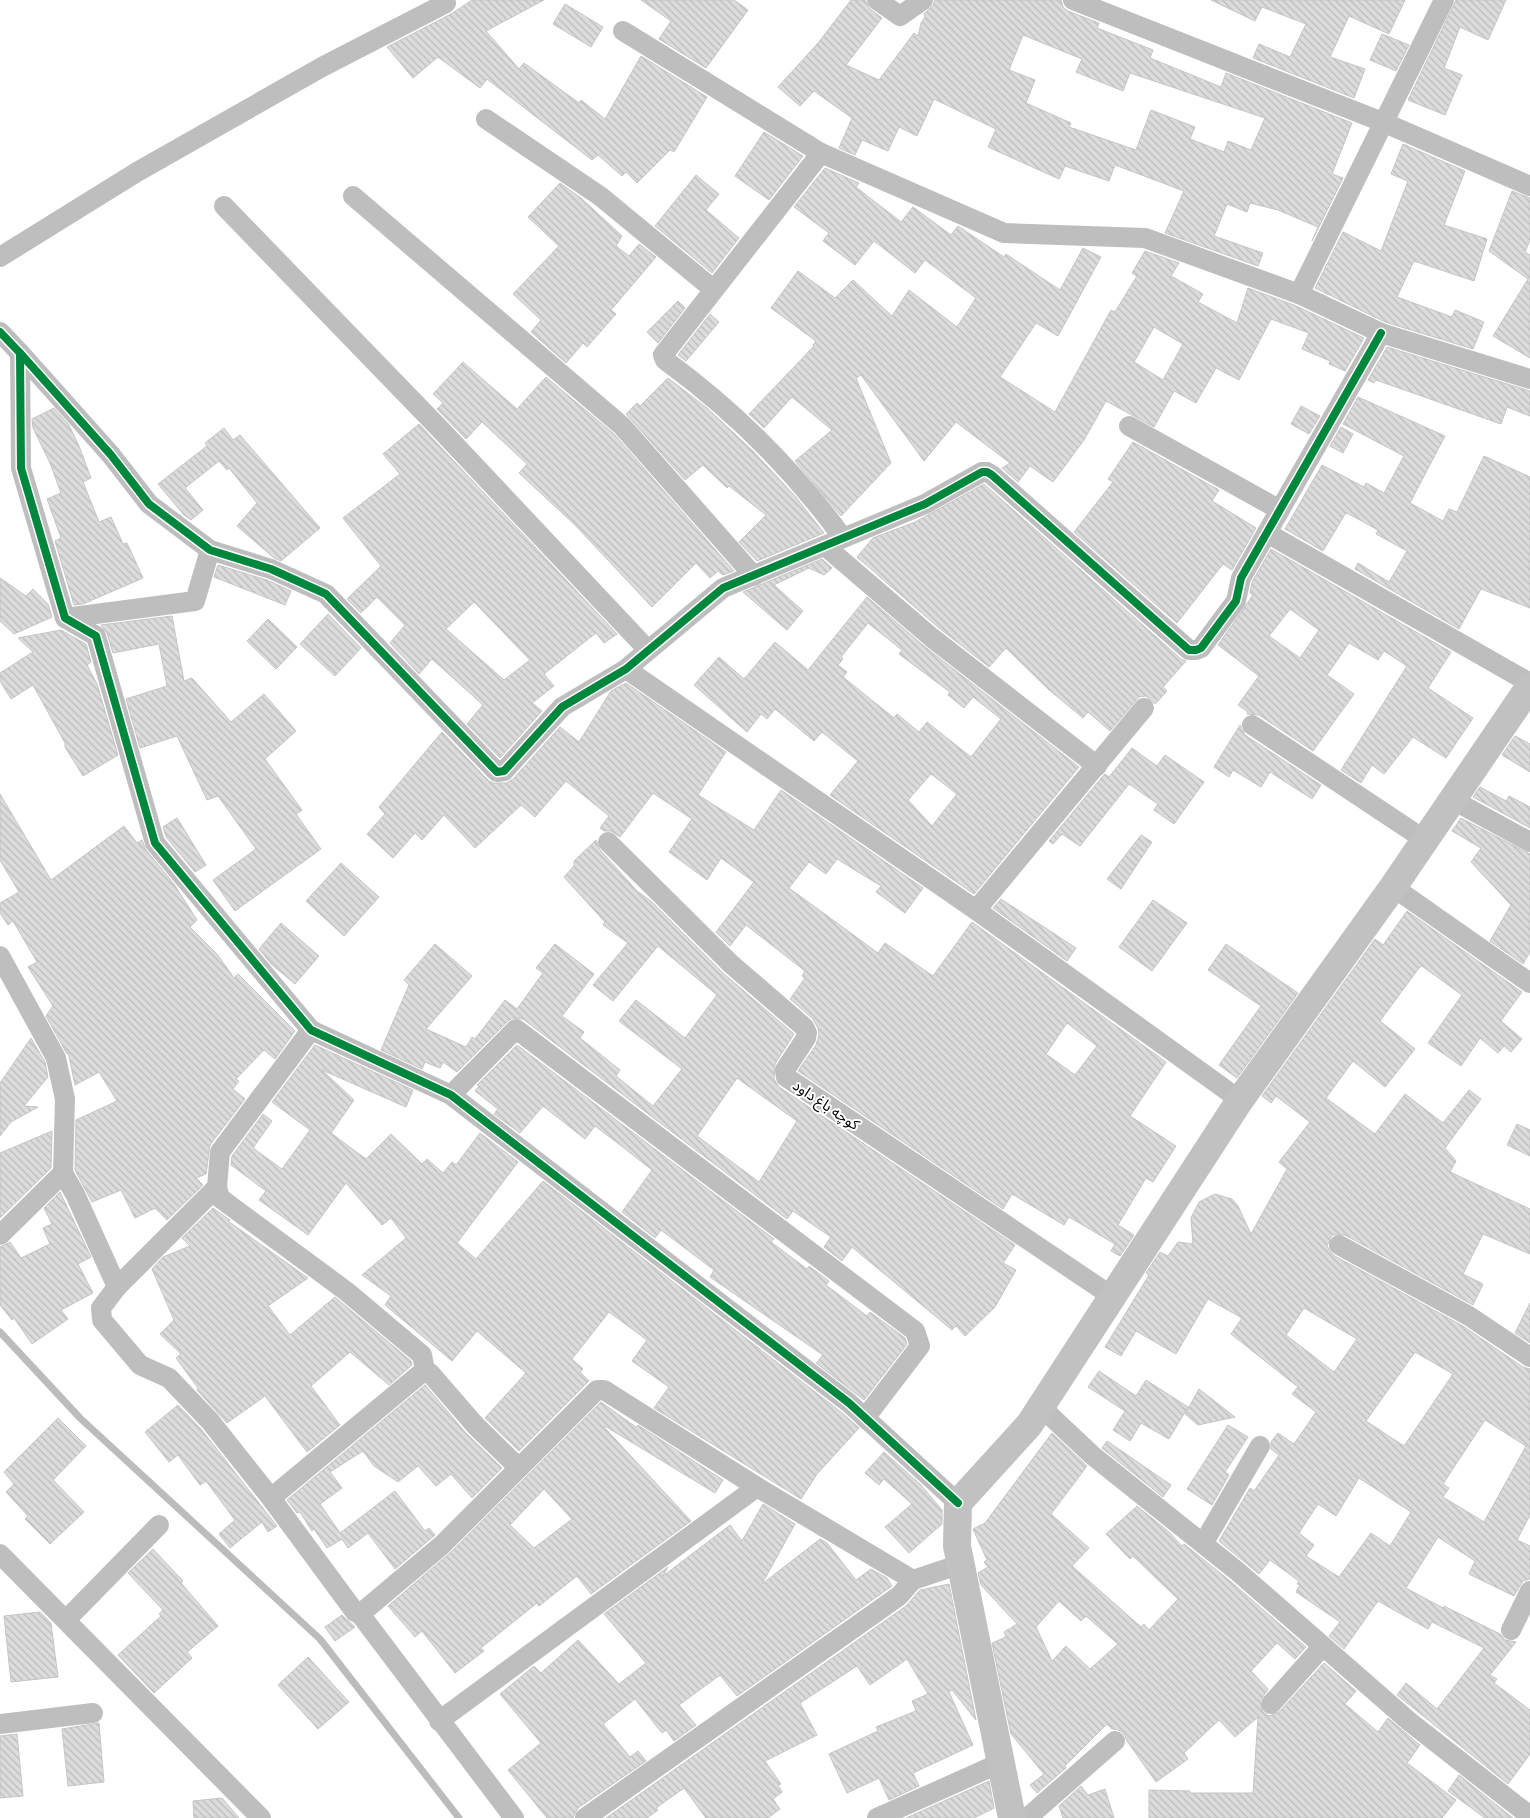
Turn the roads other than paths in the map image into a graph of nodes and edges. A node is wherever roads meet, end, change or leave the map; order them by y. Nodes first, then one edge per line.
1 (877, 0) edge
2 (923, 0) edge
3 (1074, 0) edge
4 (1444, 0) edge
5 (446, 3) dead end
6 (623, 31) dead end
7 (486, 119) dead end
8 (1385, 123) junction
9 (821, 153) junction
10 (1530, 186) edge
11 (353, 196) dead end
12 (224, 206) dead end
13 (0, 257) edge
14 (713, 290) junction
15 (1299, 294) junction
16 (0, 332) edge
17 (1381, 333) junction
18 (20, 353) junction
19 (1530, 379) edge
20 (1129, 426) dead end
21 (1280, 510) junction
22 (1267, 533) junction
23 (834, 542) junction
24 (210, 550) junction
25 (754, 576) junction
26 (64, 618) junction
27 (648, 650) junction
28 (626, 669) junction
29 (1530, 684) edge
30 (1144, 708) dead end
31 (1252, 725) dead end
32 (1097, 766) junction
33 (1454, 800) junction
34 (1425, 840) junction
35 (608, 842) dead end
36 (1530, 842) edge
37 (1393, 887) junction
38 (976, 910) junction
39 (0, 956) edge
40 (1530, 983) edge
41 (311, 1030) junction
42 (451, 1095) junction
43 (1240, 1100) junction
44 (63, 1173) junction
45 (217, 1188) junction
46 (0, 1235) edge
47 (1339, 1244) dead end
48 (117, 1287) junction
49 (1113, 1297) junction
50 (1530, 1357) edge
51 (425, 1370) junction
52 (1040, 1407) junction
53 (865, 1418) junction
54 (1260, 1446) dead end
55 (520, 1468) junction
56 (757, 1487) junction
57 (271, 1498) junction
58 (958, 1503) junction
59 (159, 1525) dead end
60 (1203, 1544) junction
61 (0, 1554) edge
62 (961, 1564) junction
63 (913, 1580) junction
64 (1530, 1591) edge
65 (360, 1614) junction
66 (66, 1620) junction
67 (1511, 1630) dead end
68 (1323, 1646) junction
69 (1271, 1704) dead end
70 (93, 1713) dead end
71 (439, 1721) junction
72 (0, 1724) edge
73 (1115, 1741) dead end
74 (1000, 1763) junction
75 (1530, 1816) edge
76 (261, 1818) edge
77 (514, 1818) edge
78 (585, 1818) edge
79 (877, 1818) edge
80 (1012, 1818) edge
81 (1027, 1818) edge

1 - 2 street
3 - 8 street
4 - 8 street
5 - 13 street
6 - 9 street
7 - 14 street
8 - 10 street
8 - 15 street
9 - 14 street
9 - 15 street
11 - 25 street
12 - 27 street
14 - 23 street
15 - 17 street
16 - 18 street
17 - 19 street
17 - 21 street
18 - 24 street
18 - 26 street
20 - 21 street
21 - 22 street
22 - 23 street
22 - 29 street
23 - 25 street
23 - 32 street
24 - 26 street
24 - 28 street
25 - 27 street
26 - 41 street
27 - 28 street
28 - 38 street
29 - 33 street
30 - 32 street
31 - 34 street
32 - 38 street
33 - 34 street
33 - 36 street
34 - 37 street
35 - 49 street, کوچه باغ داود
37 - 40 street
37 - 43 street
38 - 43 street
39 - 44 street
41 - 42 street
41 - 45 street
42 - 53 street
42 - 53 street
43 - 49 street
44 - 46 street
44 - 48 street
45 - 48 street
45 - 51 street
47 - 50 street
48 - 57 street
49 - 52 street
51 - 55 street
51 - 57 street
52 - 58 street
52 - 60 street
53 - 58 street
54 - 60 street
55 - 56 street
55 - 65 street
56 - 63 street
56 - 71 street
57 - 65 street
58 - 62 street
59 - 66 street
60 - 68 street
61 - 66 street
62 - 63 street
62 - 74 street
63 - 78 street
64 - 67 street
65 - 71 street
66 - 76 street
68 - 69 street
68 - 75 street
70 - 72 street
71 - 77 street
73 - 81 street
74 - 79 street
74 - 80 street

